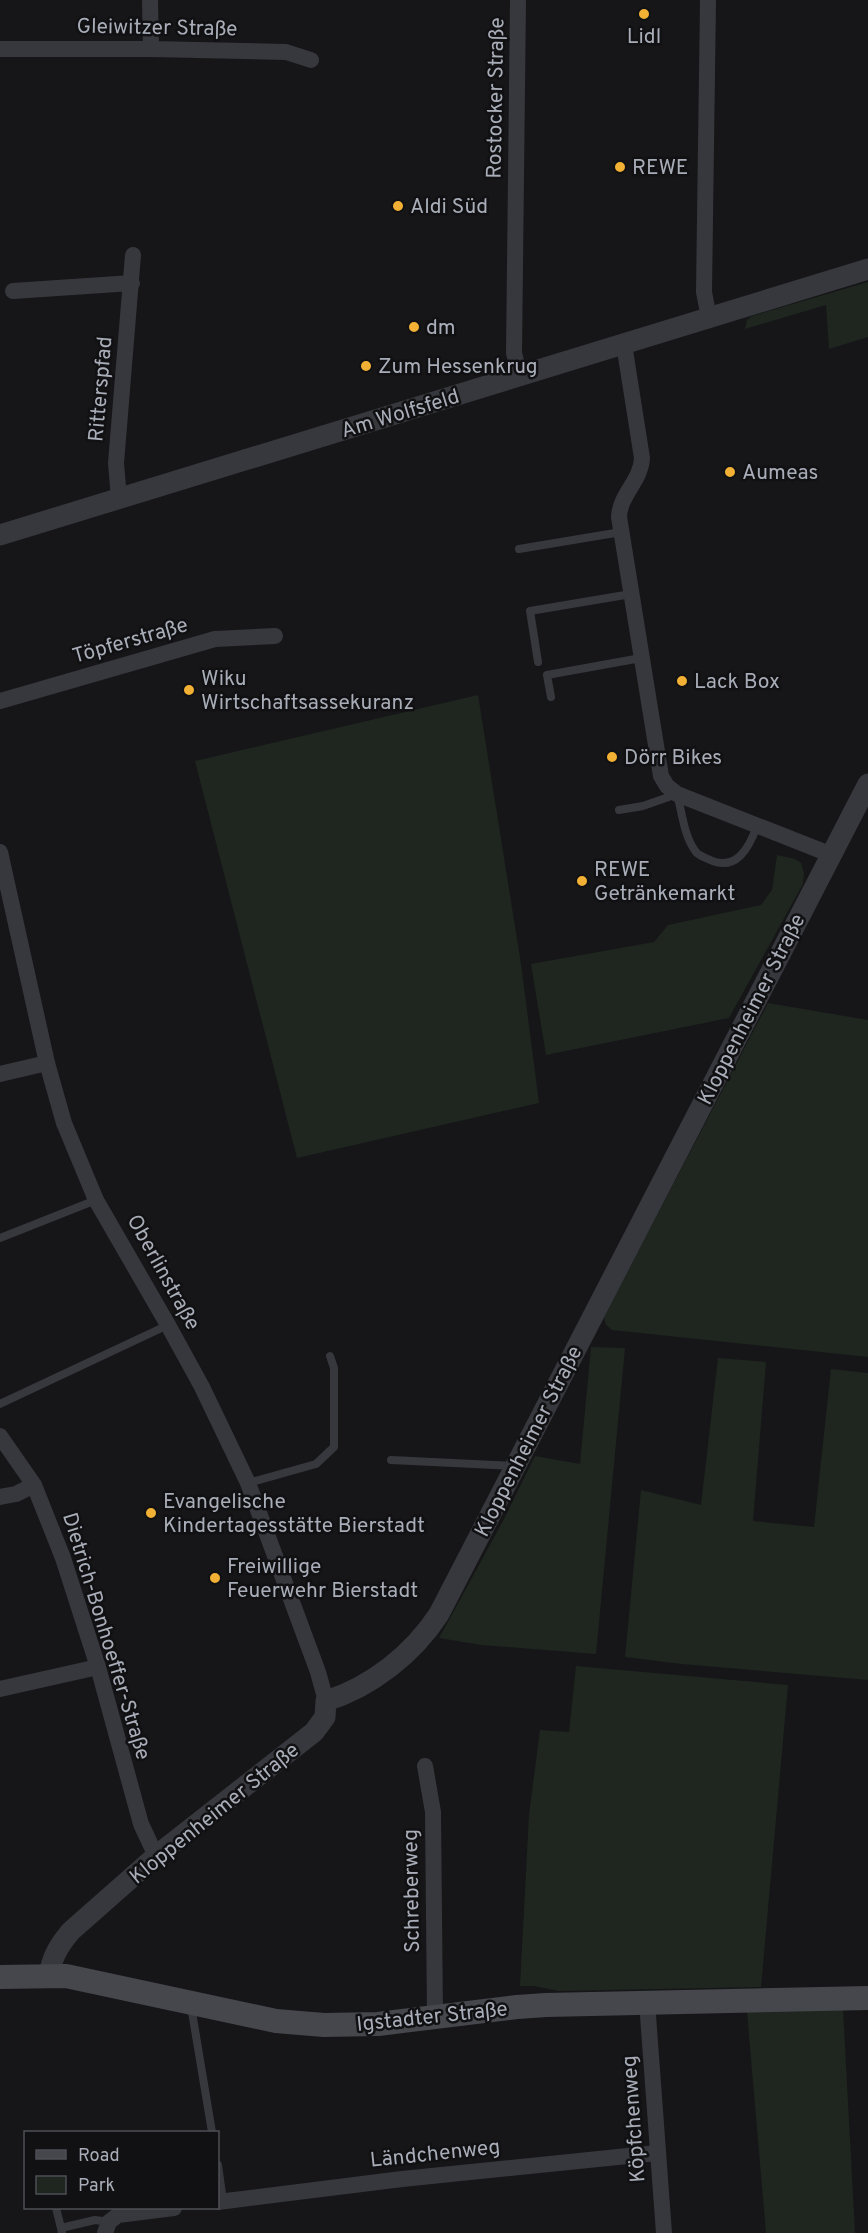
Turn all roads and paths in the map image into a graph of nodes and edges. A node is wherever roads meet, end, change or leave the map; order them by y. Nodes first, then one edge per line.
1 (150, 0) edge
2 (518, 0) edge
3 (708, 0) edge
4 (0, 49) edge
5 (151, 49) junction
6 (311, 60) dead end
7 (133, 255) dead end
8 (868, 269) edge
9 (132, 283) junction
10 (13, 291) dead end
11 (709, 318) junction
12 (624, 344) junction
13 (520, 376) junction
14 (119, 499) junction
15 (621, 532) junction
16 (0, 535) edge
17 (519, 549) dead end
18 (631, 594) junction
19 (275, 636) dead end
20 (641, 658) junction
21 (538, 662) dead end
22 (551, 697) dead end
23 (0, 701) edge
24 (868, 784) edge
25 (677, 794) junction
26 (619, 810) dead end
27 (758, 826) junction
28 (0, 852) edge
29 (832, 855) junction
30 (47, 1063) junction
31 (0, 1074) edge
32 (96, 1200) junction
33 (0, 1238) edge
34 (168, 1324) junction
35 (330, 1356) dead end
36 (0, 1404) edge
37 (0, 1436) edge
38 (391, 1460) dead end
39 (514, 1467) junction
40 (248, 1483) junction
41 (34, 1485) junction
42 (0, 1497) edge
43 (98, 1667) junction
44 (0, 1689) edge
45 (326, 1701) junction
46 (425, 1766) dead end
47 (156, 1856) junction
48 (49, 1975) junction
49 (0, 1977) edge
50 (868, 1998) edge
51 (190, 2002) junction
52 (647, 2002) junction
53 (435, 2016) junction
54 (212, 2131) edge
55 (657, 2152) junction
56 (219, 2183) edge
57 (220, 2201) edge
58 (56, 2209) edge
59 (166, 2209) edge
60 (107, 2227) edge
61 (62, 2231) edge
62 (664, 2233) edge

1 - 5 street
2 - 13 street, Rostocker Straße
3 - 11 street
4 - 5 street, Gleiwitzer Straße
5 - 6 street, Gleiwitzer Straße
7 - 9 street, Ritterspfad
8 - 11 street, Am Wolfsfeld
9 - 10 street
9 - 14 street, Ritterspfad
11 - 12 street, Am Wolfsfeld
12 - 13 street, Am Wolfsfeld
12 - 15 street
13 - 14 street, Am Wolfsfeld
14 - 16 street, Am Wolfsfeld
15 - 17 lane
15 - 18 street
18 - 20 street
18 - 21 lane
19 - 23 street, Töpferstraße
20 - 22 lane
20 - 25 street
24 - 29 street, Kloppenheimer Straße
25 - 26 lane
25 - 27 street
25 - 27 lane
27 - 29 street
28 - 30 street, Oberlinstraße
29 - 39 street, Kloppenheimer Straße
30 - 31 street
30 - 32 street, Oberlinstraße
32 - 33 lane
32 - 34 street, Oberlinstraße
34 - 36 lane
34 - 40 street, Oberlinstraße
35 - 40 lane
37 - 41 street, Dietrich-Bonhoeffer-Straße
38 - 39 lane
39 - 45 street, Kloppenheimer Straße
40 - 45 street, Oberlinstraße
41 - 42 street
41 - 43 street, Dietrich-Bonhoeffer-Straße
43 - 44 street
43 - 47 street, Dietrich-Bonhoeffer-Straße
45 - 47 street, Kloppenheimer Straße
46 - 53 street, Schreberweg
47 - 48 street, Kloppenheimer Straße
48 - 49 main road, Igstadter Straße
48 - 51 main road, Igstadter Straße
50 - 52 main road, Igstadter Straße
51 - 53 main road, Igstadter Straße
51 - 54 lane
52 - 53 main road, Igstadter Straße
52 - 55 street, Köpfchenweg
55 - 57 street, Ländchenweg
55 - 62 street, Köpfchenweg
56 - 57 lane
58 - 61 lane
59 - 60 street
60 - 61 lane

